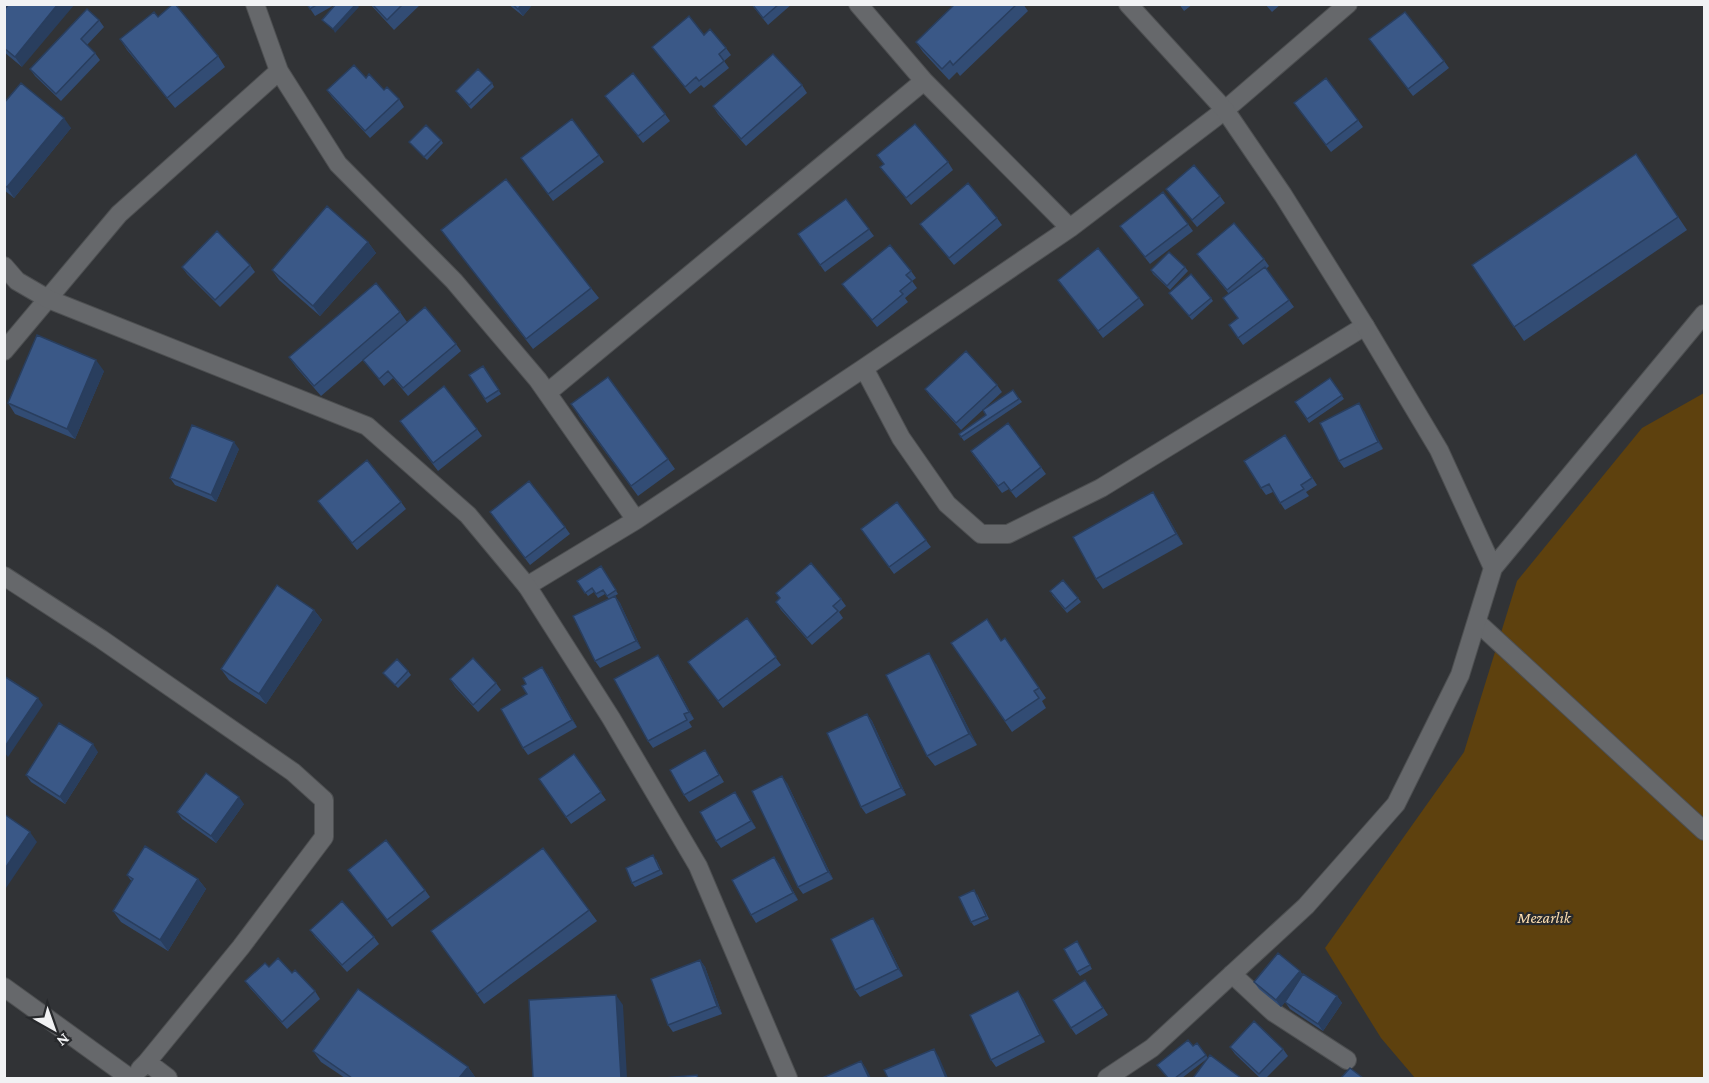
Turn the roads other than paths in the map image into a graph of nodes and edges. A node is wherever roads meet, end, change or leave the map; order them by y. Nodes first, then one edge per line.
1 (255, 4) edge
2 (858, 4) edge
3 (1128, 4) edge
4 (1348, 4) edge
5 (279, 71) junction
6 (924, 81) junction
7 (1225, 110) junction
8 (1070, 228) junction
9 (4, 266) edge
10 (48, 299) junction
11 (1704, 314) edge
12 (1365, 326) junction
13 (4, 351) edge
14 (864, 369) junction
15 (547, 393) junction
16 (636, 520) junction
17 (1493, 568) junction
18 (4, 576) edge
19 (527, 586) junction
20 (1477, 622) junction
21 (1704, 831) edge
22 (1232, 974) junction
23 (4, 987) edge
24 (1347, 1060) dead end
25 (147, 1062) junction
26 (130, 1078) edge
27 (168, 1078) edge
28 (788, 1078) edge
29 (1110, 1078) edge

1 - 5 street
2 - 6 street
3 - 7 street
4 - 7 street
5 - 10 street
5 - 15 street
6 - 8 street
6 - 15 street
7 - 8 street
7 - 12 street
8 - 14 street
9 - 10 street
10 - 13 street
10 - 19 street
11 - 17 street
12 - 14 street
12 - 17 street
14 - 16 street
15 - 16 street
16 - 19 street
17 - 20 street
18 - 25 street
19 - 28 street
20 - 21 street
20 - 22 street
22 - 24 street
22 - 29 street
23 - 26 street
25 - 26 street
25 - 27 street

